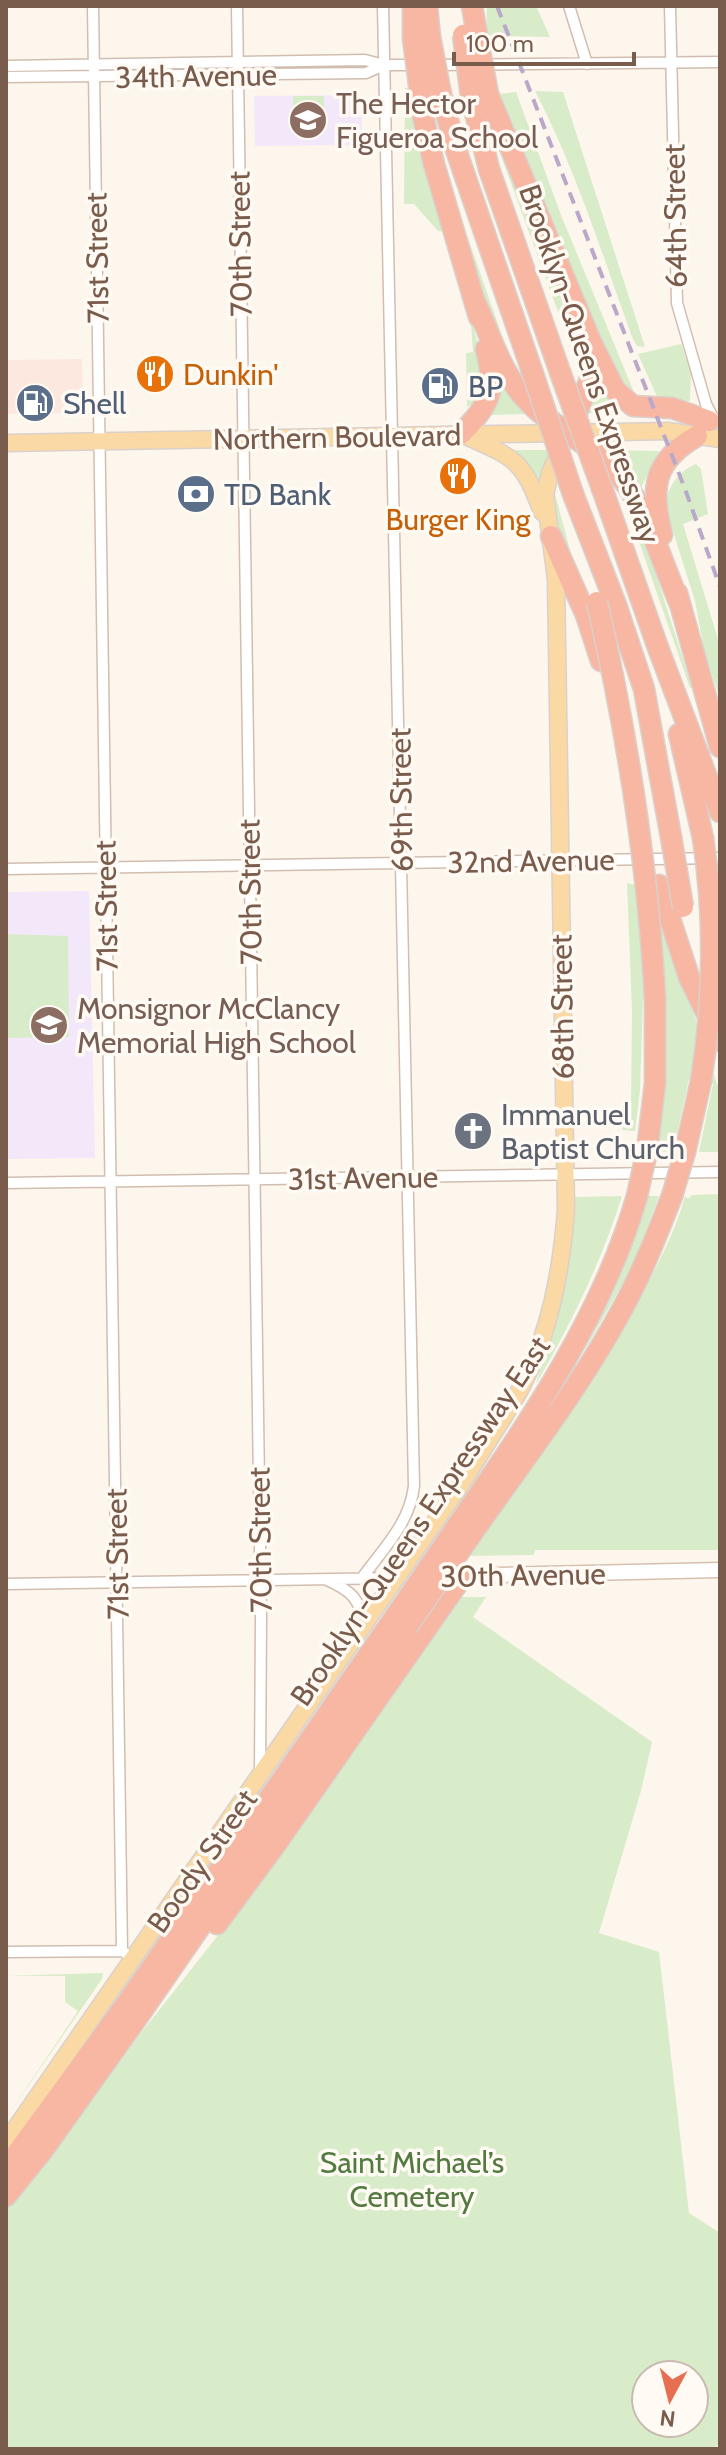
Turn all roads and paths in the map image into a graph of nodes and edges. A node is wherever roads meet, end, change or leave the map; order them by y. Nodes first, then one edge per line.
1 (93, 6) edge
2 (237, 6) edge
3 (383, 6) edge
4 (413, 6) edge
5 (427, 6) edge
6 (461, 6) edge
7 (472, 6) edge
8 (569, 6) edge
9 (670, 6) edge
10 (470, 35) junction
11 (421, 37) junction
12 (238, 61) junction
13 (720, 62) edge
14 (671, 63) junction
15 (94, 64) junction
16 (587, 64) junction
17 (384, 65) junction
18 (6, 66) edge
19 (95, 76) junction
20 (238, 76) junction
21 (6, 77) edge
22 (479, 95) junction
23 (476, 304) junction
24 (591, 342) junction
25 (710, 424) edge
26 (570, 433) junction
27 (461, 434) junction
28 (393, 435) junction
29 (243, 439) junction
30 (720, 439) edge
31 (99, 441) junction
32 (6, 443) edge
33 (573, 494) junction
34 (551, 536) junction
35 (680, 604) junction
36 (657, 645) junction
37 (720, 747) edge
38 (633, 785) junction
39 (720, 812) edge
40 (720, 858) edge
41 (559, 861) junction
42 (403, 863) junction
43 (250, 865) junction
44 (106, 868) junction
45 (6, 869) edge
46 (720, 1039) edge
47 (720, 1172) edge
48 (566, 1175) junction
49 (409, 1177) junction
50 (255, 1179) junction
51 (111, 1182) junction
52 (6, 1183) edge
53 (464, 1530) junction
54 (720, 1570) edge
55 (463, 1576) junction
56 (362, 1578) junction
57 (396, 1578) junction
58 (325, 1579) junction
59 (260, 1580) junction
60 (117, 1582) junction
61 (6, 1584) edge
62 (401, 1622) junction
63 (364, 1627) junction
64 (260, 1778) junction
65 (6, 1952) edge
66 (127, 1955) junction
67 (135, 2021) junction
68 (6, 2142) edge
69 (6, 2168) edge
70 (6, 2196) edge

1 - 15 street, 71st Street
2 - 12 street, 70th Street
3 - 17 street, 69th Street
4 - 11 highway
5 - 11 highway, Brooklyn-Queens Expressway
6 - 10 highway
7 - 10 highway
8 - 16 street
9 - 14 street, 64th Street
10 - 22 highway, bridge
11 - 23 highway, bridge
11 - 33 highway, Brooklyn-Queens Expressway, bridge
12 - 15 street, 34th Avenue
12 - 17 street, 34th Avenue
12 - 20 street, 70th Street
13 - 14 street, 34th Avenue
14 - 16 street, 34th Avenue
14 - 25 street, 64th Street
15 - 18 street, 34th Avenue
15 - 19 street, 71st Street
16 - 17 street, 34th Avenue
17 - 20 street, 34th Avenue
17 - 28 street, 69th Street
19 - 20 street, 34th Avenue
19 - 21 street, 34th Avenue
19 - 31 street, 71st Street
20 - 29 street, 70th Street
22 - 24 highway
22 - 36 highway, Brooklyn-Queens Expressway, bridge
23 - 26 highway
23 - 27 highway
24 - 25 highway
24 - 26 highway
25 - 26 main road, Northern Boulevard
25 - 30 main road, Northern Boulevard
25 - 35 highway
26 - 27 main road, Northern Boulevard
26 - 34 main road
26 - 35 highway
27 - 28 main road, Northern Boulevard
27 - 34 main road
28 - 29 main road, Northern Boulevard
28 - 42 street, 69th Street
29 - 31 main road, Northern Boulevard
29 - 43 street, 70th Street
31 - 32 main road, Northern Boulevard
31 - 44 street, 71st Street
33 - 38 highway, Brooklyn-Queens Expressway East, bridge
33 - 46 highway, bridge
34 - 38 highway
34 - 41 main road, 68th Street
35 - 37 highway
36 - 39 highway
36 - 53 highway, Brooklyn-Queens Expressway East, bridge
38 - 46 highway
38 - 53 highway, Brooklyn-Queens Expressway East, bridge
40 - 41 street, 32nd Avenue
41 - 42 street, 32nd Avenue
41 - 48 main road, 68th Street
42 - 43 street, 32nd Avenue
42 - 49 street, 69th Street
43 - 44 street, 32nd Avenue
43 - 50 street, 70th Street
44 - 45 street, 32nd Avenue
44 - 51 street, 71st Street
47 - 48 street, 31st Avenue
48 - 49 street, 31st Avenue
48 - 57 main road, 68th Street
49 - 50 street, 31st Avenue
49 - 56 street, 69th Street
50 - 51 street, 31st Avenue
50 - 59 street, 70th Street
51 - 52 street, 31st Avenue
51 - 60 street, 71st Street
53 - 62 highway, Brooklyn-Queens Expressway East, bridge
54 - 55 street, 30th Avenue
55 - 57 street, 30th Avenue
55 - 67 highway
56 - 57 street, 30th Avenue
56 - 58 street, 30th Avenue
57 - 63 main road, Boody Street
58 - 59 street, 30th Avenue
58 - 63 street
59 - 60 street, 30th Avenue
59 - 64 street, 70th Street
60 - 61 street, 30th Avenue
60 - 66 street, 71st Street
62 - 67 highway, Brooklyn-Queens Expressway East
62 - 69 highway, Brooklyn-Queens Expressway East
63 - 64 main road, Boody Street
64 - 66 main road, Boody Street
65 - 66 street
66 - 68 main road, Boody Street
67 - 70 highway, Brooklyn-Queens Expressway East

